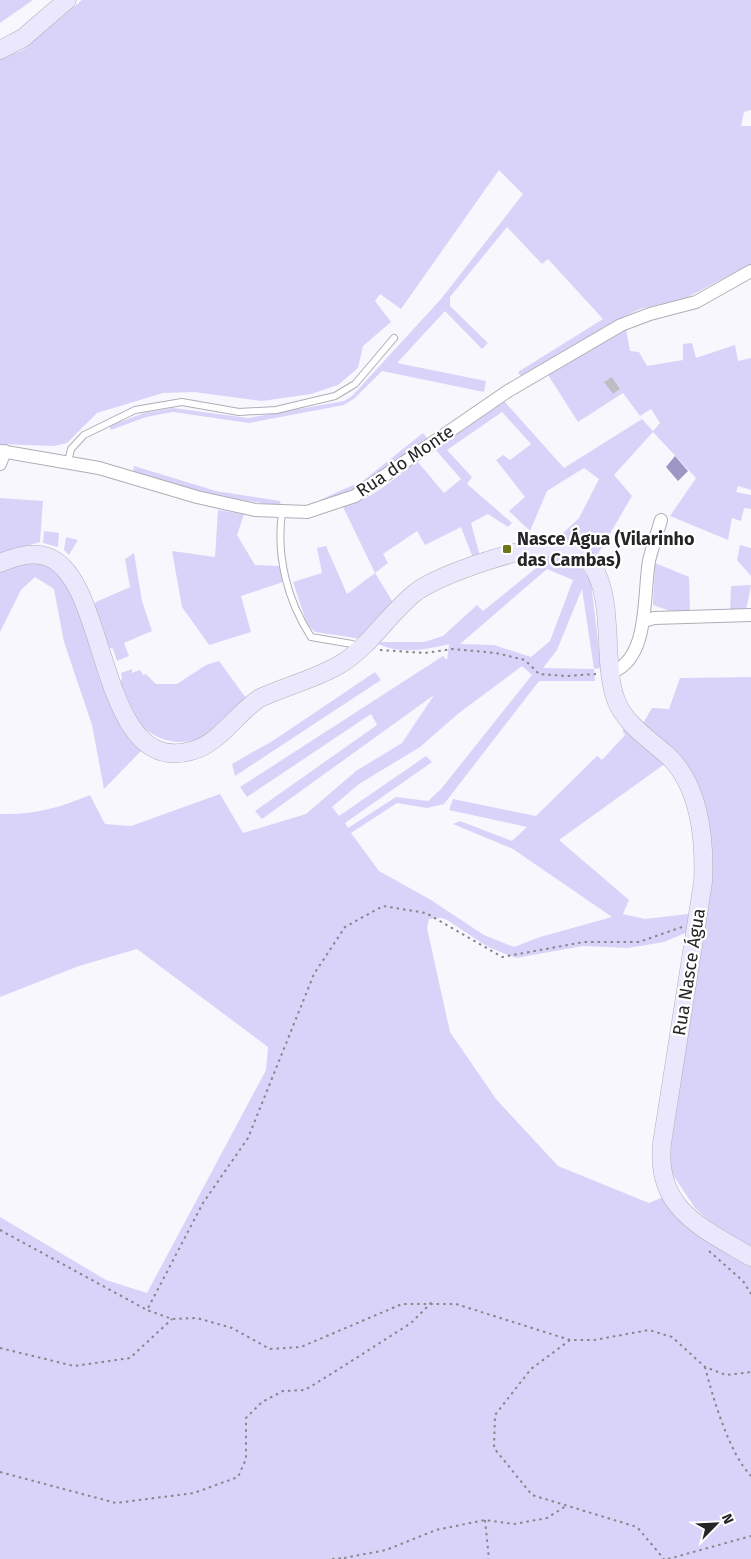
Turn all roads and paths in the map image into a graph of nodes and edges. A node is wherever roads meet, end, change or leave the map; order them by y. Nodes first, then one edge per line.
1 (66, 0) edge
2 (0, 50) edge
3 (751, 271) edge
4 (394, 338) dead end
5 (3, 451) edge
6 (68, 462) junction
7 (0, 464) edge
8 (282, 512) junction
9 (660, 520) dead end
10 (0, 563) edge
11 (751, 615) edge
12 (644, 621) junction
13 (360, 649) junction
14 (612, 672) junction
15 (697, 925) junction
16 (0, 1230) edge
17 (751, 1257) edge
18 (432, 1302) junction
19 (147, 1310) junction
20 (172, 1319) junction
21 (570, 1340) junction
22 (0, 1348) edge
23 (705, 1367) junction
24 (751, 1372) edge
25 (0, 1472) edge
26 (751, 1476) edge
27 (567, 1505) junction
28 (485, 1520) junction
29 (751, 1536) edge
30 (344, 1558) edge
31 (328, 1559) edge
32 (332, 1559) edge
33 (489, 1559) edge
34 (664, 1559) edge
35 (668, 1559) edge

1 - 2 main road
3 - 8 street, Rua do Monte
4 - 6 lane
5 - 6 street, Rua do Monte
5 - 7 street
6 - 8 street, Rua do Monte
8 - 13 lane
9 - 12 street
10 - 13 main road, Rua Nasce Água
11 - 12 street
12 - 14 street
13 - 14 path
13 - 14 main road, Rua Nasce Água
14 - 15 main road, Rua Nasce Água
15 - 17 main road, Rua Nasce Água
15 - 19 path
16 - 19 path
18 - 20 path
18 - 21 path
18 - 25 path
19 - 20 path
20 - 22 path
21 - 23 path
21 - 27 path
23 - 24 path
23 - 26 path
27 - 28 path
27 - 34 path
28 - 30 path
28 - 33 path
29 - 35 path
30 - 32 path
31 - 32 path

